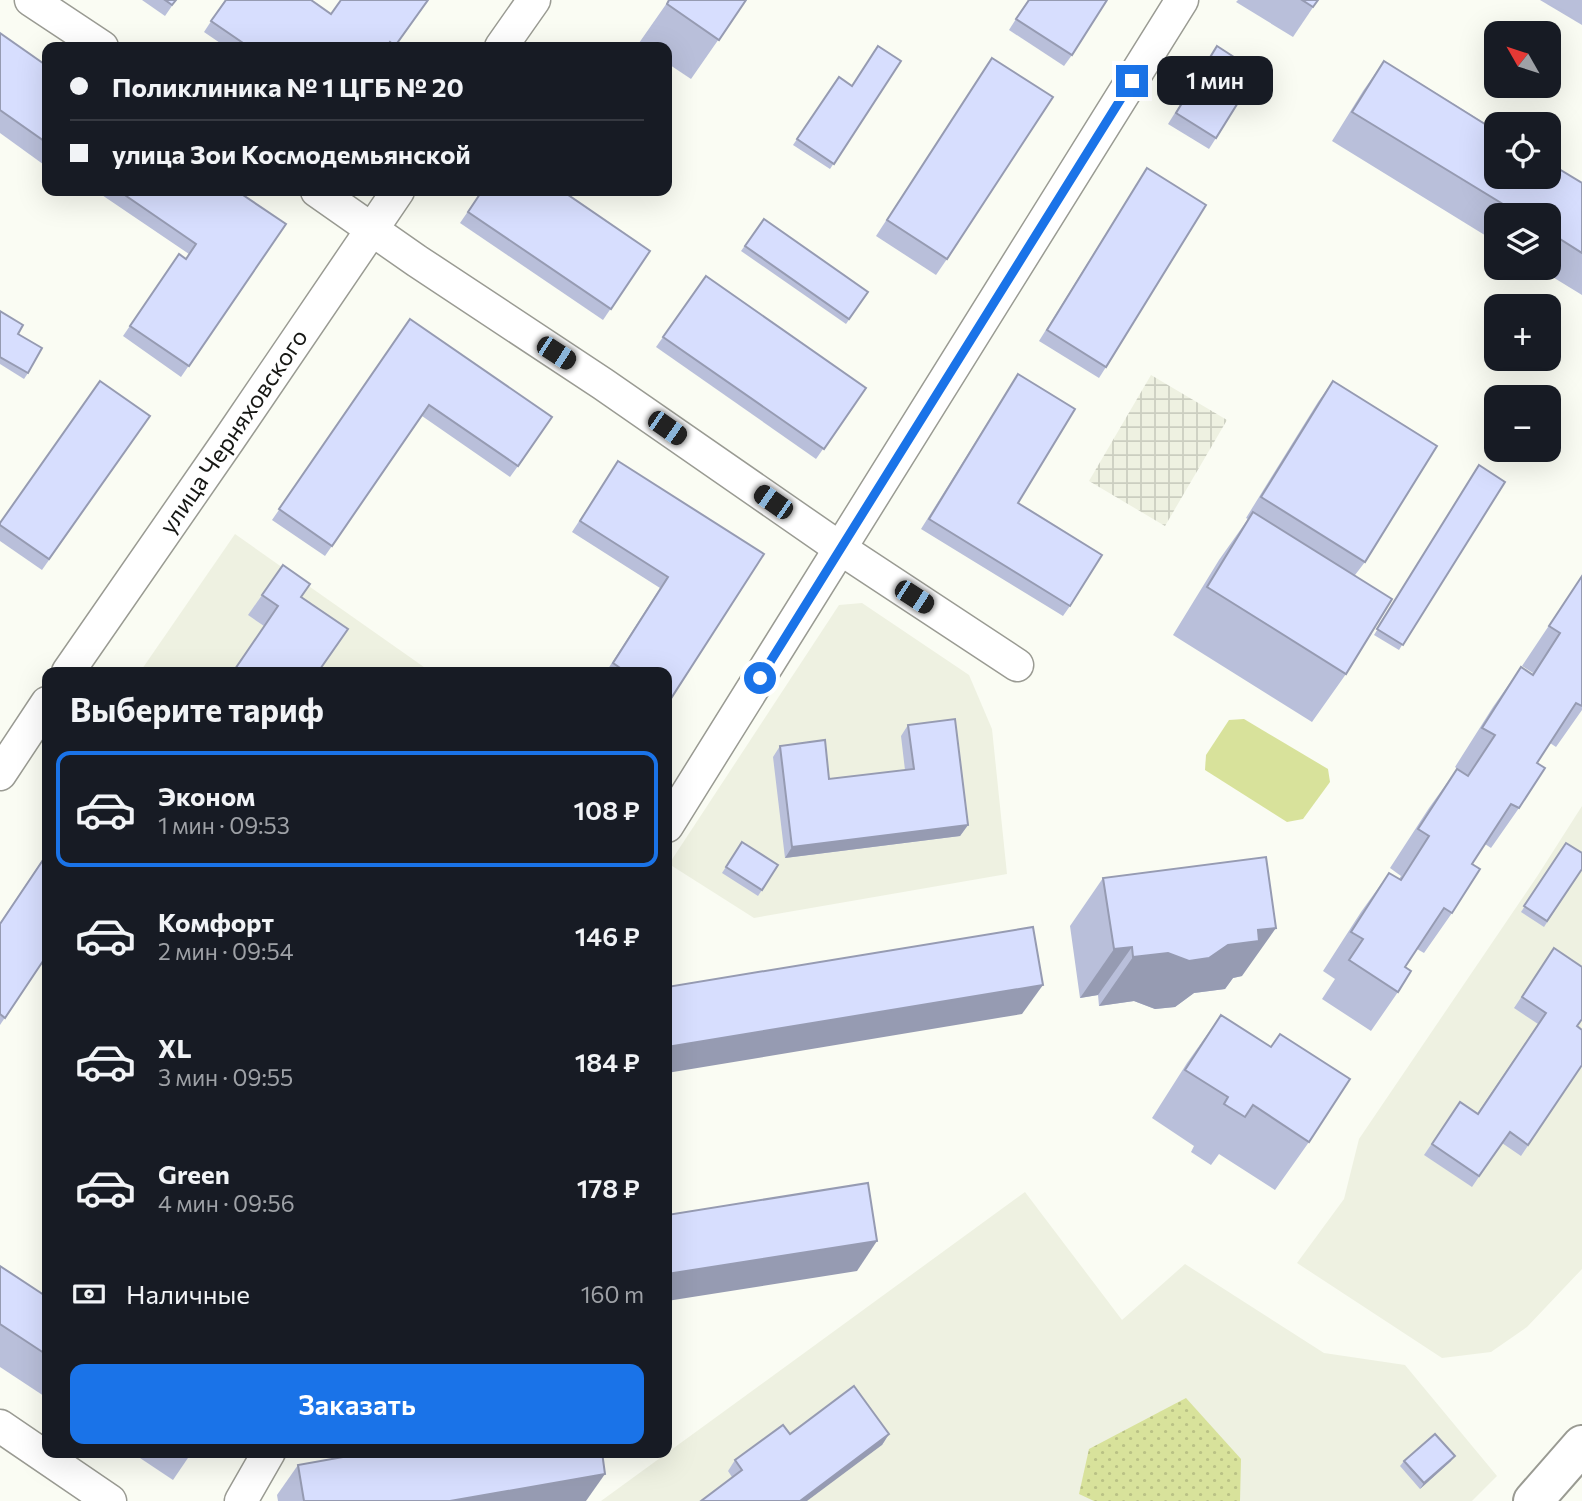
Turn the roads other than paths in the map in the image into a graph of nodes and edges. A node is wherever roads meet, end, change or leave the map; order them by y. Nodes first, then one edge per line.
1 (32, 0) edge
2 (534, 0) edge
3 (1182, 0) edge
4 (95, 42) edge
5 (505, 42) edge
6 (324, 196) edge
7 (395, 196) edge
8 (373, 229) junction
9 (841, 549) junction
10 (1017, 665) dead end
11 (71, 667) edge
12 (42, 711) edge
13 (0, 774) edge
14 (672, 819) edge
15 (0, 1426) edge
16 (1582, 1445) edge
17 (42, 1455) edge
18 (47, 1458) edge
19 (266, 1458) edge
20 (110, 1501) edge
21 (241, 1501) edge
22 (1533, 1501) edge

1 - 4 street
2 - 5 street
3 - 9 street
6 - 8 street
7 - 8 street, улица Черняховского
8 - 9 street
8 - 11 street, улица Черняховского
9 - 10 street
9 - 14 street
12 - 13 street
15 - 17 street
16 - 22 street
18 - 20 street
19 - 21 street

